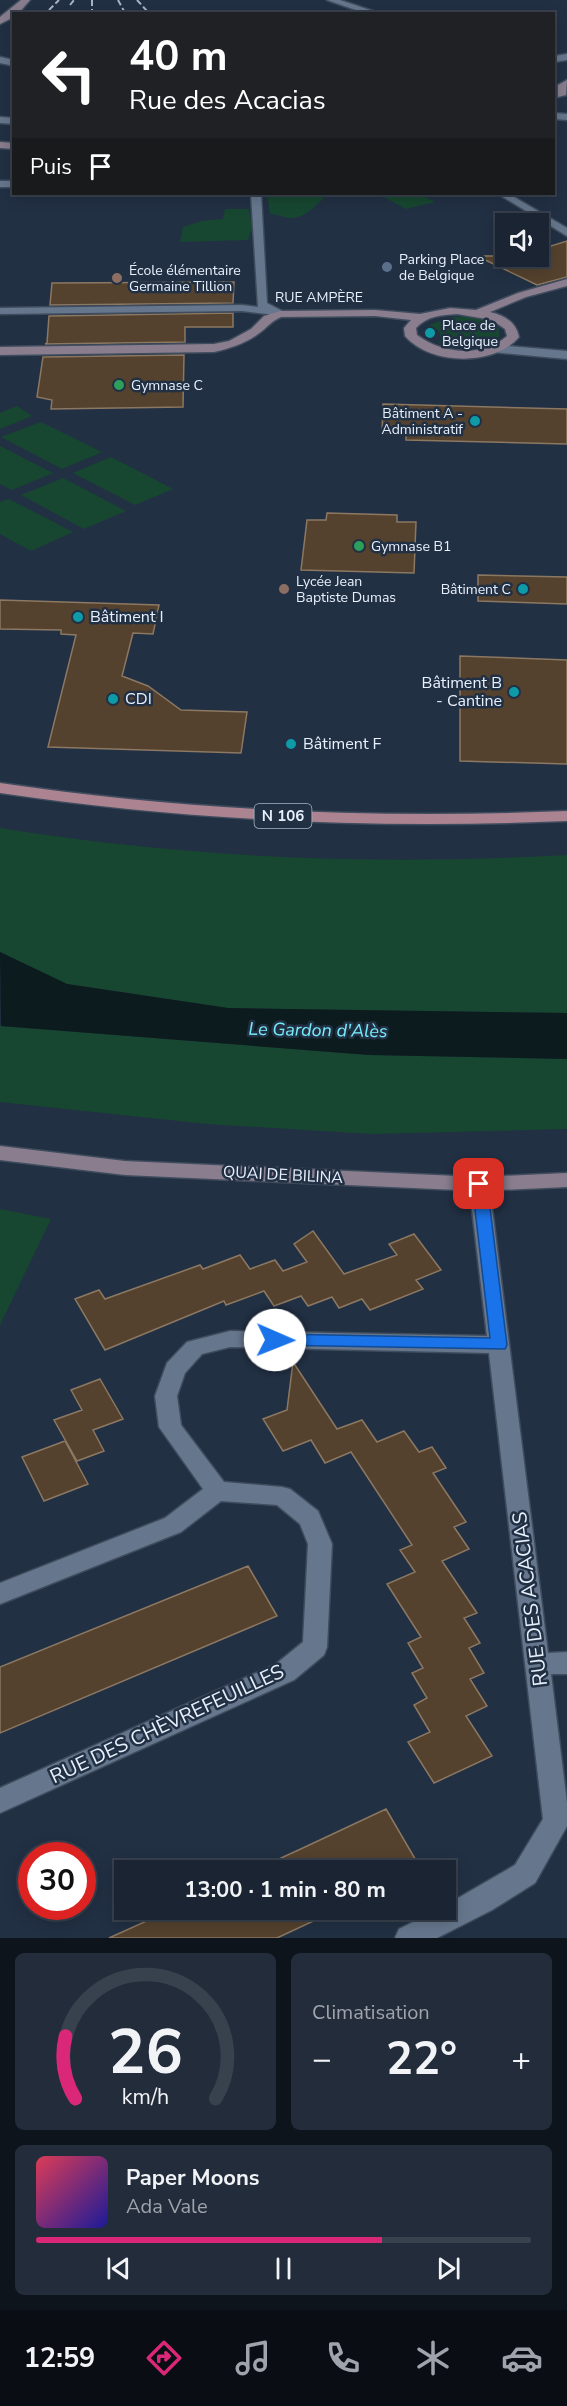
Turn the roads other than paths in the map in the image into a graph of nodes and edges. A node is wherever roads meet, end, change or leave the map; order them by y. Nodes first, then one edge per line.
1 (26, 0) edge
2 (331, 0) edge
3 (371, 12) edge
4 (5, 18) edge
5 (256, 195) edge
6 (505, 195) edge
7 (567, 233) edge
8 (567, 282) edge
9 (0, 310) edge
10 (478, 313) junction
11 (280, 314) junction
12 (421, 318) junction
13 (245, 338) junction
14 (0, 342) edge
15 (567, 345) edge
16 (496, 349) junction
17 (0, 351) edge
18 (545, 354) junction
19 (567, 355) edge
20 (0, 789) edge
21 (567, 816) edge
22 (0, 1153) edge
23 (567, 1180) edge
24 (479, 1184) junction
25 (499, 1345) junction
26 (217, 1491) junction
27 (0, 1594) edge
28 (567, 1663) edge
29 (538, 1664) junction
30 (0, 1801) edge
31 (562, 1820) edge
32 (409, 1938) edge

1 - 4 street
2 - 3 street
5 - 11 street
6 - 7 street
8 - 10 street
9 - 11 street, RUE AMPÈRE
10 - 12 street
10 - 16 street
11 - 12 street, RUE AMPÈRE
11 - 13 street
12 - 16 street
13 - 14 street
13 - 17 street
15 - 18 street
16 - 18 street
18 - 19 street
20 - 21 main road, N 106
22 - 24 street, QUAI DE BILINA
23 - 24 street, QUAI DE BILINA
24 - 25 street, RUE DES ACACIAS
25 - 26 street
25 - 29 street, RUE DES ACACIAS
26 - 27 street
26 - 30 street, RUE DES CHÈVREFEUILLES
28 - 29 street
29 - 31 street, RUE DES ACACIAS
31 - 32 street, RUE DES ACACIAS

